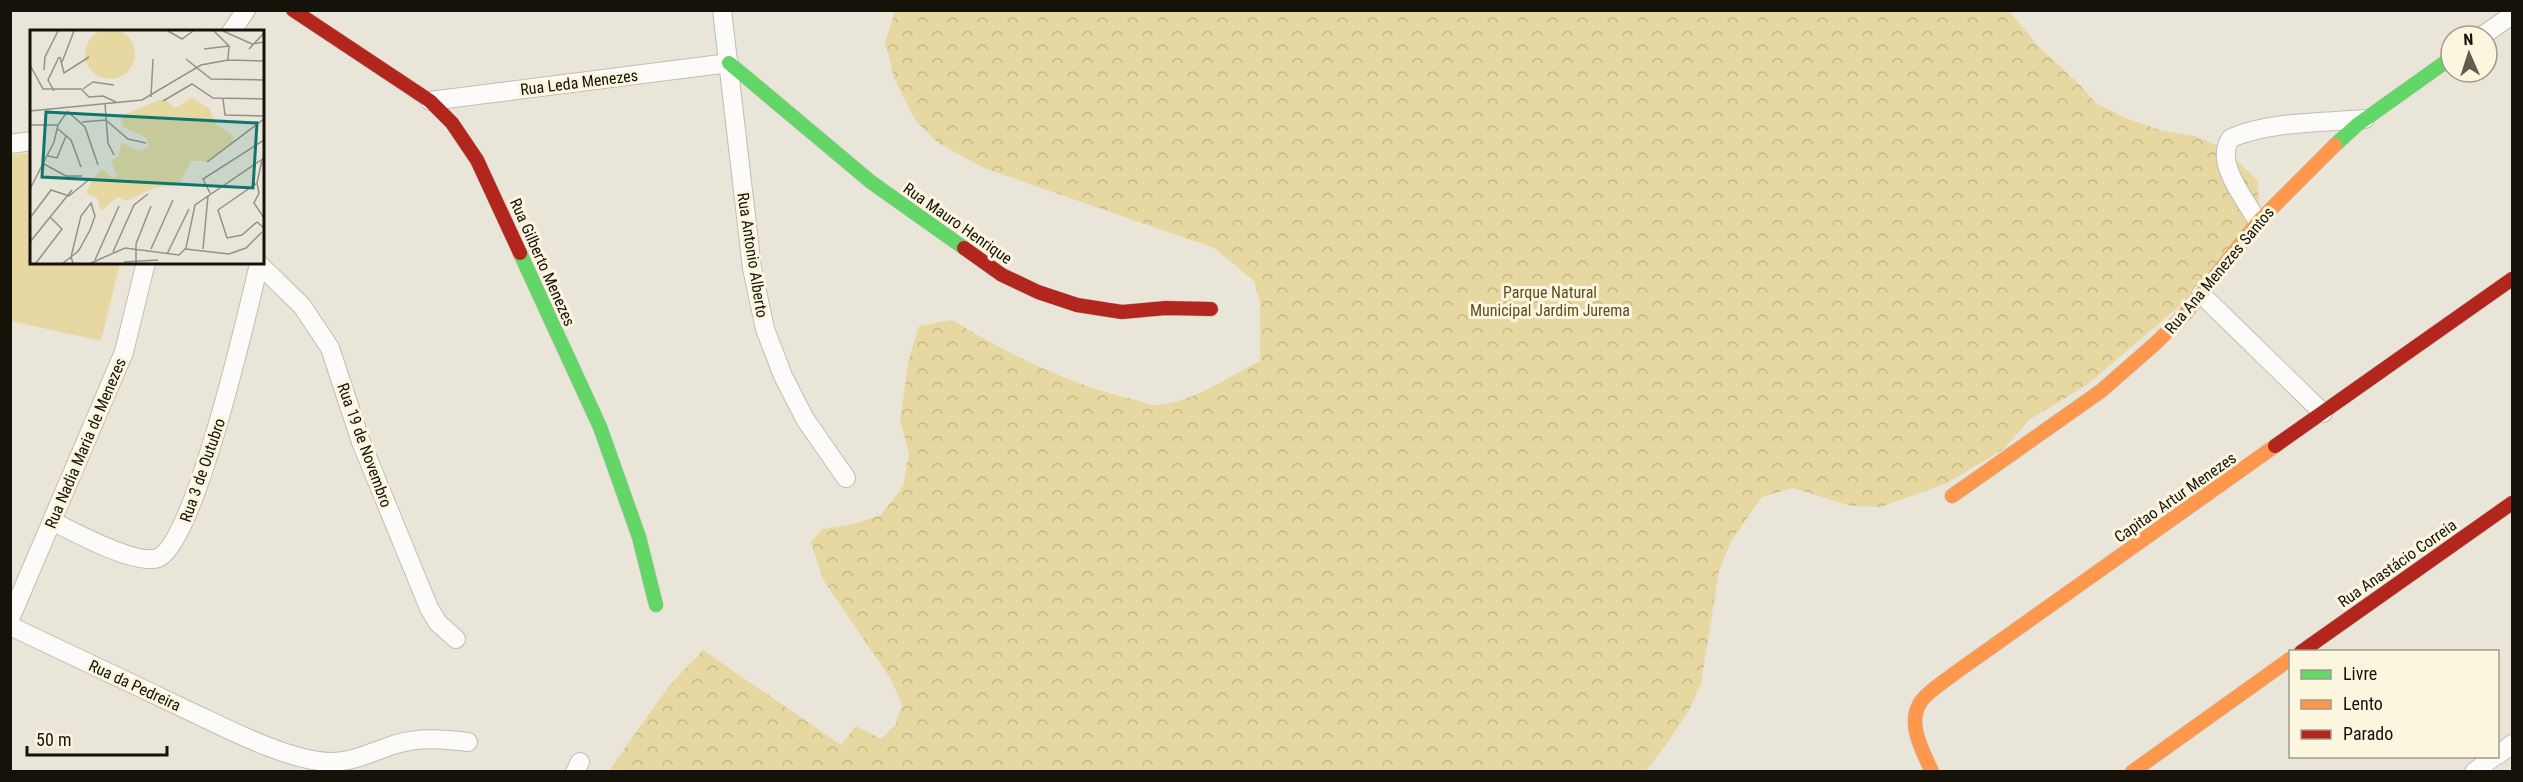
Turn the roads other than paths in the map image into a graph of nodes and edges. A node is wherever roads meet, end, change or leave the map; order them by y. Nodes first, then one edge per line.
1 (246, 10) edge
2 (293, 10) edge
3 (722, 10) edge
4 (2512, 15) edge
5 (2499, 24) edge
6 (232, 30) edge
7 (729, 63) junction
8 (2439, 67) edge
9 (430, 101) junction
10 (2365, 119) junction
11 (30, 141) edge
12 (10, 144) edge
13 (2258, 222) junction
14 (146, 264) edge
15 (258, 264) edge
16 (259, 264) edge
17 (2512, 279) edge
18 (2201, 294) junction
19 (1211, 309) dead end
20 (2323, 413) junction
21 (846, 478) dead end
22 (1952, 496) dead end
23 (2512, 503) edge
24 (52, 521) junction
25 (656, 605) dead end
26 (10, 619) edge
27 (10, 626) edge
28 (456, 639) dead end
29 (2302, 650) edge
30 (2289, 660) edge
31 (468, 742) dead end
32 (2512, 744) edge
33 (2499, 754) edge
34 (2493, 758) edge
35 (1932, 771) edge
36 (2132, 771) edge
37 (2474, 771) edge

1 - 6 street
2 - 9 street, Rua Gilberto Menezes
3 - 7 street, Rua Antonio Alberto
4 - 5 street
7 - 9 street, Rua Leda Menezes
7 - 19 street, Rua Mauro Henrique
7 - 21 street, Rua Antonio Alberto
8 - 10 street, Rua Ana Menezes Santos
9 - 25 street, Rua Gilberto Menezes
10 - 13 street, Rua Ana Menezes Santos
10 - 13 street
11 - 12 street
13 - 18 street, Rua Ana Menezes Santos
14 - 24 street, Rua Nadia Maria de Menezes
15 - 24 street, Rua 3 de Outubro
16 - 28 street, Rua 19 de Novembro
17 - 20 street, Capitao Artur Menezes
18 - 20 street
18 - 22 street, Rua Ana Menezes Santos
20 - 35 street, Capitao Artur Menezes
23 - 29 street, Rua Anastácio Correia
24 - 26 street, Rua Nadia Maria de Menezes
27 - 31 street, Rua da Pedreira
30 - 36 street
32 - 33 street
34 - 37 street

